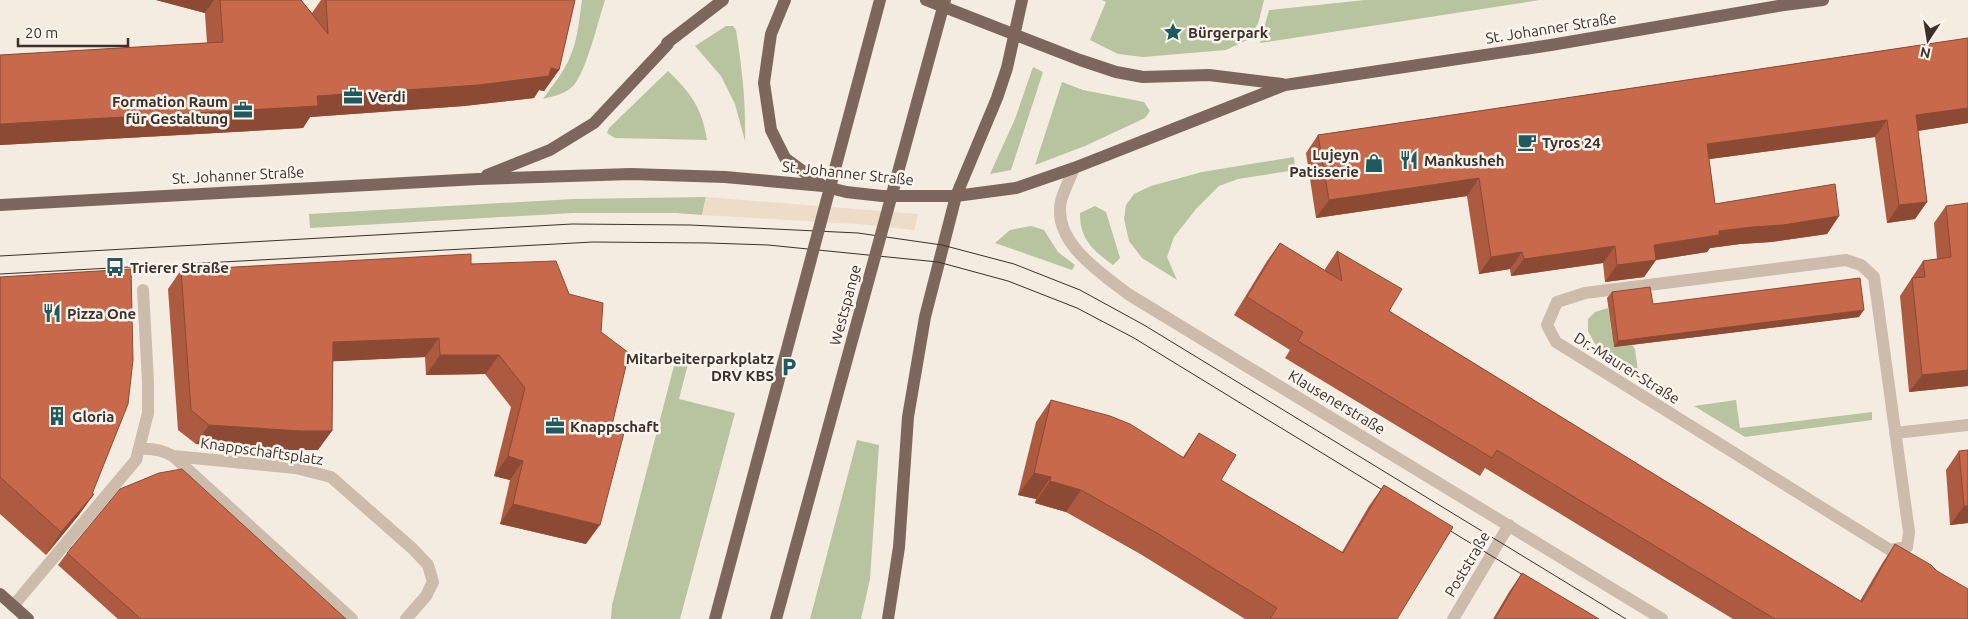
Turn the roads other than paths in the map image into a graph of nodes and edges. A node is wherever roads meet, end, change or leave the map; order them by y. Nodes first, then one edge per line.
1 (723, 0) edge
2 (785, 0) edge
3 (880, 0) edge
4 (926, 0) edge
5 (945, 0) edge
6 (1022, 0) edge
7 (1823, 0) edge
8 (1015, 34) junction
9 (1284, 85) junction
10 (1074, 168) junction
11 (478, 179) junction
12 (824, 186) junction
13 (956, 196) junction
14 (0, 205) edge
15 (143, 290) dead end
16 (1968, 425) edge
17 (1895, 433) junction
18 (140, 449) junction
19 (173, 456) junction
20 (1509, 526) junction
21 (0, 594) edge
22 (13, 606) junction
23 (28, 619) edge
24 (352, 619) edge
25 (406, 619) edge
26 (715, 619) edge
27 (776, 619) edge
28 (888, 619) edge
29 (1453, 619) edge
30 (1662, 619) edge

1 - 11 main road, St. Johanner Straße
2 - 12 main road
3 - 26 main road, bridge
4 - 8 main road, St. Johanner Straße
5 - 27 main road, Westspange, bridge
6 - 8 main road
7 - 9 main road, St. Johanner Straße
8 - 9 main road, St. Johanner Straße
8 - 13 main road
9 - 10 main road, St. Johanner Straße
10 - 13 main road, St. Johanner Straße
10 - 20 street, Klausenerstraße
11 - 12 main road, St. Johanner Straße
11 - 14 main road, St. Johanner Straße
12 - 13 main road, St. Johanner Straße
13 - 28 main road
15 - 18 street
16 - 17 street
17 - 17 street, Dr.-Maurer-Straße
18 - 19 street, Knappschaftsplatz
18 - 22 street
19 - 24 street, Knappschaftsplatz
19 - 25 street, Knappschaftsplatz
20 - 29 street, Poststraße
20 - 30 street, Klausenerstraße
21 - 22 main road
22 - 23 main road

